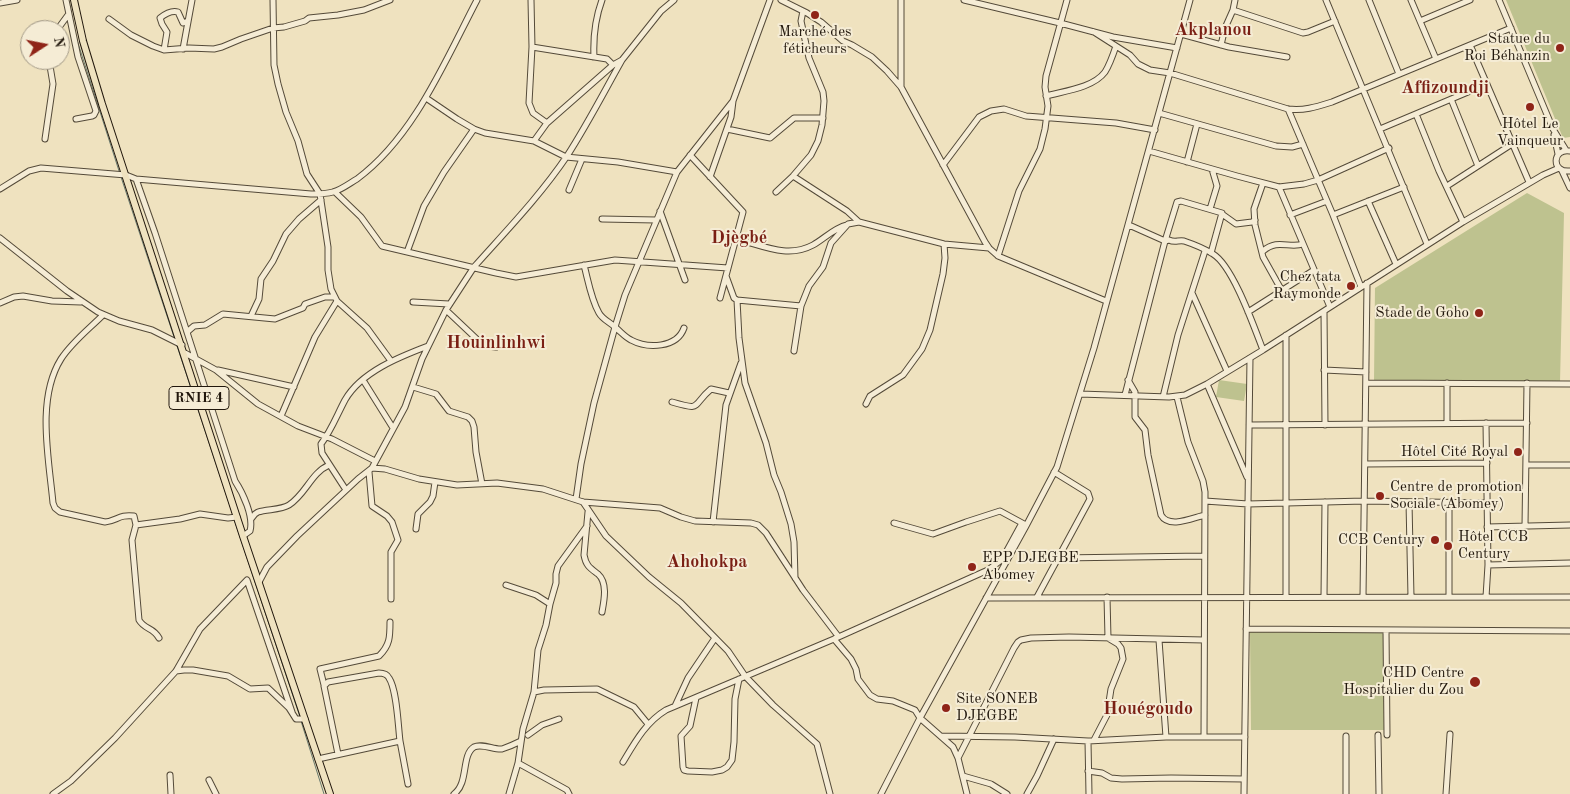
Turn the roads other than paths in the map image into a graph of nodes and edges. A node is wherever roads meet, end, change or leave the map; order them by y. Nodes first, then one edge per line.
1 (17, 0) edge
2 (66, 0) edge
3 (74, 0) edge
4 (192, 0) edge
5 (273, 0) edge
6 (390, 0) edge
7 (477, 0) edge
8 (531, 0) edge
9 (602, 0) edge
10 (674, 0) edge
11 (770, 0) edge
12 (781, 0) edge
13 (901, 0) edge
14 (964, 0) edge
15 (1066, 0) edge
16 (1190, 0) edge
17 (1235, 0) edge
18 (1326, 0) edge
19 (1369, 0) edge
20 (1412, 0) edge
21 (1453, 0) edge
22 (1470, 0) edge
23 (1499, 0) edge
24 (0, 3) edge
25 (1455, 6) junction
26 (1233, 10) junction
27 (803, 11) junction
28 (68, 15) junction
29 (109, 19) dead end
30 (64, 20) edge
31 (188, 21) junction
32 (1335, 21) junction
33 (1420, 21) junction
34 (1060, 23) junction
35 (273, 28) junction
36 (1511, 28) junction
37 (1094, 32) junction
38 (1181, 34) junction
39 (1221, 45) junction
40 (1470, 45) junction
41 (1116, 46) junction
42 (532, 47) junction
43 (1177, 48) junction
44 (183, 49) junction
45 (164, 50) junction
46 (82, 56) junction
47 (594, 57) junction
48 (1287, 57) dead end
49 (1436, 59) junction
50 (622, 60) junction
51 (613, 65) junction
52 (51, 70) edge
53 (1170, 73) junction
54 (1399, 74) junction
55 (1486, 84) junction
56 (901, 87) junction
57 (1364, 89) junction
58 (1046, 96) junction
59 (426, 98) junction
60 (1451, 99) junction
61 (734, 101) junction
62 (1288, 108) junction
63 (1160, 113) junction
64 (1416, 114) junction
65 (823, 118) junction
66 (76, 119) dead end
67 (1048, 119) junction
68 (547, 123) junction
69 (1197, 124) junction
70 (1380, 128) junction
71 (474, 129) junction
72 (727, 129) junction
73 (1553, 129) junction
74 (1155, 130) junction
75 (45, 139) dead end
76 (534, 141) junction
77 (1303, 144) junction
78 (1512, 144) junction
79 (1388, 148) junction
80 (1569, 150) edge
81 (1149, 151) junction
82 (1558, 154) junction
83 (690, 155) junction
84 (566, 157) junction
85 (582, 159) junction
86 (1187, 162) junction
87 (1556, 162) junction
88 (943, 165) junction
89 (1478, 166) junction
90 (1212, 169) junction
91 (1560, 169) junction
92 (1570, 171) edge
93 (677, 172) junction
94 (1543, 174) junction
95 (126, 175) junction
96 (710, 176) junction
97 (793, 176) junction
98 (136, 179) junction
99 (1318, 180) junction
100 (1529, 182) junction
101 (1263, 183) junction
102 (1279, 186) junction
103 (1447, 186) junction
104 (1404, 187) junction
105 (1570, 188) edge
106 (0, 189) edge
107 (569, 190) dead end
108 (335, 192) junction
109 (776, 192) dead end
110 (320, 194) junction
111 (321, 200) junction
112 (1327, 201) junction
113 (1368, 201) junction
114 (1210, 209) junction
115 (660, 210) junction
116 (1222, 214) junction
117 (1333, 214) junction
118 (1290, 215) junction
119 (602, 219) dead end
120 (656, 220) junction
121 (1255, 220) junction
122 (859, 222) junction
123 (1463, 222) junction
124 (848, 224) junction
125 (1128, 225) junction
126 (0, 238) edge
127 (736, 239) junction
128 (1165, 241) junction
129 (944, 244) junction
130 (1303, 244) junction
131 (1427, 244) junction
132 (989, 248) junction
133 (1262, 251) junction
134 (407, 252) junction
135 (1208, 252) junction
136 (998, 256) junction
137 (640, 261) junction
138 (679, 264) junction
139 (1396, 264) junction
140 (584, 265) junction
141 (474, 267) junction
142 (728, 268) junction
143 (1314, 270) junction
144 (726, 276) junction
145 (685, 280) dead end
146 (1364, 285) junction
147 (1282, 291) junction
148 (1192, 293) junction
149 (720, 298) dead end
150 (336, 299) junction
151 (737, 300) junction
152 (1106, 301) junction
153 (82, 302) junction
154 (414, 302) dead end
155 (0, 303) edge
156 (450, 304) junction
157 (801, 306) junction
158 (1330, 307) junction
159 (446, 310) junction
160 (1324, 311) junction
161 (1248, 312) junction
162 (103, 315) junction
163 (252, 316) junction
164 (615, 327) junction
165 (684, 328) dead end
166 (187, 332) junction
167 (1286, 335) junction
168 (182, 345) junction
169 (428, 346) junction
170 (496, 346) dead end
171 (1263, 350) junction
172 (794, 351) dead end
173 (185, 353) junction
174 (1250, 358) junction
175 (196, 359) junction
176 (742, 360) junction
177 (391, 361) junction
178 (216, 370) junction
179 (1324, 370) junction
180 (1227, 371) junction
181 (1366, 372) junction
182 (363, 380) junction
183 (1128, 380) junction
184 (1366, 383) junction
185 (1447, 383) junction
186 (1528, 383) junction
187 (1207, 384) junction
188 (1570, 384) edge
189 (294, 387) junction
190 (413, 387) junction
191 (730, 393) junction
192 (1080, 394) junction
193 (1125, 395) junction
194 (1136, 396) junction
195 (1163, 397) junction
196 (1177, 397) junction
197 (672, 402) dead end
198 (866, 404) dead end
199 (281, 416) junction
200 (1486, 423) junction
201 (1527, 423) junction
202 (1365, 424) junction
203 (1447, 424) junction
204 (1249, 425) junction
205 (1286, 425) junction
206 (1325, 425) junction
207 (393, 428) junction
208 (327, 436) junction
209 (375, 461) junction
210 (1365, 464) junction
211 (1487, 464) junction
212 (329, 465) junction
213 (1526, 465) junction
214 (1570, 465) edge
215 (370, 470) junction
216 (1054, 472) junction
217 (1248, 480) junction
218 (435, 482) junction
219 (482, 484) junction
220 (346, 490) junction
221 (576, 499) junction
222 (1205, 501) junction
223 (1364, 501) junction
224 (583, 502) junction
225 (1324, 502) junction
226 (1409, 502) junction
227 (1287, 503) junction
228 (1449, 503) junction
229 (1487, 503) junction
230 (1248, 504) junction
231 (588, 511) junction
232 (1205, 515) junction
233 (235, 517) junction
234 (250, 519) junction
235 (713, 522) junction
236 (894, 524) dead end
237 (1024, 524) junction
238 (136, 525) junction
239 (1570, 525) edge
240 (587, 526) junction
241 (1525, 526) junction
242 (1487, 527) junction
243 (416, 529) dead end
244 (243, 536) junction
245 (1204, 556) junction
246 (1059, 558) junction
247 (1570, 563) edge
248 (1488, 565) junction
249 (988, 570) junction
250 (998, 576) junction
251 (795, 578) junction
252 (259, 582) junction
253 (506, 585) dead end
254 (1037, 597) junction
255 (1107, 597) junction
256 (1204, 597) junction
257 (1247, 597) junction
258 (1286, 597) junction
259 (1324, 597) junction
260 (1363, 597) junction
261 (1570, 597) edge
262 (986, 598) junction
263 (1411, 598) junction
264 (1448, 598) junction
265 (1486, 598) junction
266 (391, 599) dead end
267 (550, 604) junction
268 (602, 612) dead end
269 (390, 622) dead end
270 (1246, 629) junction
271 (1386, 630) junction
272 (1570, 631) edge
273 (160, 638) dead end
274 (715, 638) junction
275 (836, 638) junction
276 (1108, 638) junction
277 (1159, 640) junction
278 (1204, 640) junction
279 (176, 671) junction
280 (745, 676) junction
281 (739, 679) junction
282 (324, 686) junction
283 (534, 692) junction
284 (696, 698) junction
285 (676, 706) junction
286 (292, 712) junction
287 (305, 718) junction
288 (920, 718) junction
289 (559, 719) dead end
290 (525, 722) junction
291 (648, 724) junction
292 (540, 726) junction
293 (528, 734) dead end
294 (1450, 734) dead end
295 (1378, 735) dead end
296 (1387, 735) dead end
297 (941, 736) junction
298 (970, 736) junction
299 (1346, 736) dead end
300 (1166, 737) junction
301 (1204, 737) junction
302 (1245, 737) junction
303 (1054, 739) junction
304 (1091, 740) junction
305 (400, 741) junction
306 (521, 741) junction
307 (338, 754) junction
308 (318, 758) junction
309 (958, 758) junction
310 (623, 762) dead end
311 (518, 763) junction
312 (1088, 772) junction
313 (170, 775) dead end
314 (963, 776) junction
315 (1244, 779) junction
316 (209, 780) dead end
317 (408, 784) dead end
318 (458, 793) edge
319 (883, 793) edge
320 (53, 794) edge
321 (171, 794) edge
322 (216, 794) edge
323 (330, 794) edge
324 (509, 794) edge
325 (569, 794) edge
326 (830, 794) edge
327 (967, 794) edge
328 (1007, 794) edge
329 (1027, 794) edge
330 (1089, 794) edge
331 (1244, 794) edge
332 (1346, 794) edge
333 (1379, 794) edge
334 (1446, 794) edge

1 - 24 street
2 - 28 street
3 - 46 main road, RNIE 4
4 - 31 street
5 - 35 street
6 - 35 street
7 - 59 street
8 - 42 street
9 - 47 street
10 - 50 street
11 - 61 street
12 - 27 street
13 - 56 street
14 - 34 street
15 - 34 street
16 - 38 street
17 - 26 street
18 - 32 street
19 - 54 street
20 - 33 street
21 - 25 street
22 - 25 street
23 - 36 street
25 - 33 street
26 - 32 street
26 - 39 street
27 - 56 street
27 - 65 street
28 - 30 street
28 - 46 street
29 - 45 street
31 - 44 street
31 - 45 street
32 - 57 street
33 - 49 street
34 - 37 street
34 - 58 street
35 - 44 street
35 - 110 street
36 - 40 street
36 - 73 street
37 - 41 street
37 - 43 street
38 - 39 street
38 - 43 street
39 - 48 street
40 - 49 street
40 - 55 street
41 - 53 street
41 - 58 street
42 - 47 street
42 - 68 street
43 - 53 street
44 - 45 street
46 - 66 street
46 - 95 main road, RNIE 4
47 - 51 street
49 - 54 street
50 - 51 street
50 - 84 street
51 - 68 street
52 - 75 street
53 - 62 street
53 - 63 street
54 - 57 street
55 - 60 street
55 - 78 street
56 - 88 street
57 - 62 street
57 - 70 street
58 - 67 street
59 - 71 street
59 - 108 street
60 - 64 street
60 - 89 street
61 - 72 street
61 - 83 street
62 - 77 street
63 - 69 street
63 - 74 street
64 - 70 street
64 - 103 street
65 - 72 street
65 - 97 street
67 - 74 street
67 - 88 street
67 - 136 street
68 - 76 street
69 - 77 street
69 - 86 street
70 - 79 street
71 - 76 street
71 - 134 street
72 - 96 street
73 - 80 street
73 - 82 street
74 - 81 street
76 - 84 street
77 - 99 street
78 - 89 street
78 - 100 street
79 - 99 street
79 - 104 street
80 - 82 street
81 - 86 street
81 - 125 street
82 - 87 street
83 - 93 street
83 - 96 street
84 - 85 street
84 - 141 street
85 - 93 street
85 - 107 street
86 - 90 street
87 - 91 street
87 - 94 street
88 - 132 street
89 - 103 street
90 - 101 street
90 - 114 street
91 - 92 street
91 - 94 street
91 - 105 street
93 - 115 street
94 - 100 street
95 - 98 street
95 - 106 street
95 - 168 main road, RNIE 4
96 - 127 street
97 - 109 street
97 - 122 street
98 - 110 street
98 - 166 street
99 - 102 street
99 - 112 street
100 - 123 street
101 - 102 street
101 - 121 street
102 - 118 street
103 - 123 street
104 - 113 street
104 - 131 street
108 - 110 street
108 - 134 street
110 - 111 street
111 - 150 street
111 - 163 street
112 - 117 street
112 - 118 street
113 - 117 street
113 - 139 street
114 - 116 street
114 - 128 street
115 - 120 street
115 - 138 street
116 - 121 street
116 - 135 street
117 - 146 street
118 - 130 street
119 - 120 street
120 - 137 street
121 - 133 street
122 - 124 street
122 - 129 street
123 - 131 street
124 - 127 street
124 - 157 street
125 - 128 street
125 - 152 street
126 - 153 street
127 - 142 street
128 - 135 street
128 - 183 street
129 - 132 street
129 - 198 street
130 - 133 street
130 - 143 street
131 - 139 street
132 - 136 street
133 - 147 street
134 - 141 street
135 - 148 street
135 - 161 street
136 - 152 street
137 - 138 street
137 - 140 street
137 - 164 street
138 - 142 street
138 - 145 street
139 - 146 street
140 - 141 street
140 - 164 street
141 - 156 street
142 - 144 street
143 - 147 street
143 - 158 street
144 - 149 street
144 - 151 street
146 - 158 street
146 - 181 street
147 - 161 street
148 - 180 street
148 - 195 street
150 - 163 street
150 - 177 street
150 - 189 street
151 - 157 street
151 - 176 street
152 - 192 street
153 - 155 street
153 - 162 street
154 - 156 street
156 - 159 street
157 - 172 street
158 - 160 street
159 - 169 street
159 - 170 street
160 - 167 street
160 - 179 street
161 - 171 street
162 - 168 street
162 - 238 street
163 - 166 street
164 - 165 street
164 - 221 street
166 - 175 street
167 - 171 street
167 - 205 street
168 - 173 main road, RNIE 4
169 - 177 street
169 - 190 street
171 - 174 street
173 - 175 street
173 - 233 main road, RNIE 4
174 - 180 street
174 - 204 street
175 - 178 street
175 - 234 street
176 - 191 street
176 - 251 street
177 - 182 street
178 - 189 street
178 - 199 street
179 - 181 street
179 - 206 street
180 - 187 street
181 - 184 street
182 - 207 street
182 - 208 street
183 - 193 street
183 - 194 street
184 - 185 street
184 - 202 street
185 - 186 street
185 - 203 street
186 - 188 street
186 - 201 street
187 - 196 street
187 - 217 street
189 - 199 street
190 - 207 street
190 - 219 street
191 - 197 street
191 - 235 street
192 - 193 street
192 - 216 street
193 - 194 street
194 - 195 street
194 - 232 street
195 - 196 street
196 - 222 street
199 - 208 street
200 - 201 street
200 - 203 street
200 - 211 street
201 - 213 street
202 - 203 street
202 - 206 street
202 - 210 street
204 - 205 street
204 - 217 street
205 - 206 street
205 - 227 street
207 - 209 street
208 - 209 street
208 - 212 street
209 - 215 street
210 - 211 street
210 - 223 street
211 - 229 street
212 - 220 street
212 - 234 street
213 - 214 street
213 - 241 street
215 - 218 street
215 - 220 street
215 - 266 street
216 - 237 street
216 - 246 street
217 - 230 street
218 - 219 street
218 - 243 street
219 - 221 street
220 - 252 street
221 - 224 street
222 - 230 street
222 - 232 street
223 - 225 street
223 - 226 street
223 - 260 street
224 - 231 street
224 - 235 street
225 - 227 street
225 - 259 street
226 - 228 street
226 - 263 street
227 - 230 street
227 - 258 street
228 - 229 street
228 - 264 street
229 - 242 street
230 - 257 street
231 - 240 street
231 - 274 street
232 - 245 street
233 - 238 street
233 - 244 main road, RNIE 4
234 - 244 street
235 - 251 street
236 - 237 street
237 - 249 street
237 - 250 street
238 - 273 street
239 - 241 street
240 - 267 street
240 - 268 street
241 - 242 street
242 - 248 street
244 - 252 main road, RNIE 4
245 - 246 street
245 - 256 street
246 - 254 street
247 - 248 street
248 - 265 street
249 - 250 street
249 - 275 street
250 - 262 street
251 - 275 street
252 - 287 main road, RNIE 4
253 - 267 street
254 - 255 street
254 - 262 street
255 - 256 street
255 - 276 street
256 - 257 street
256 - 278 street
257 - 258 street
257 - 270 street
258 - 259 street
259 - 260 street
260 - 263 street
261 - 265 street
262 - 288 street
263 - 264 street
264 - 265 street
267 - 283 street
269 - 282 street
270 - 271 street
270 - 302 street
271 - 272 street
271 - 296 street
274 - 280 street
274 - 285 street
275 - 280 street
275 - 288 street
276 - 277 street
276 - 298 street
276 - 304 street
277 - 278 street
277 - 300 street
278 - 301 street
279 - 286 street
279 - 286 street
279 - 320 street
280 - 281 street
280 - 326 street
281 - 284 street
281 - 284 street
282 - 305 street
282 - 307 street
283 - 290 street
283 - 291 street
284 - 285 street
285 - 291 street
286 - 287 street
287 - 308 main road, RNIE 4
288 - 297 street
288 - 319 street
289 - 292 street
290 - 292 street
290 - 306 street
291 - 310 street
292 - 293 street
294 - 334 street
295 - 333 street
297 - 298 street
297 - 309 street
298 - 303 street
298 - 309 street
299 - 332 street
300 - 301 street
300 - 304 street
301 - 302 street
302 - 315 street
303 - 304 street
303 - 329 street
304 - 312 street
305 - 307 street
305 - 317 street
306 - 311 street
306 - 318 street
307 - 308 street
308 - 323 main road, RNIE 4
309 - 314 street
311 - 324 street
311 - 325 street
312 - 315 street
312 - 330 street
313 - 321 street
314 - 327 street
314 - 328 street
315 - 331 street
316 - 322 street

